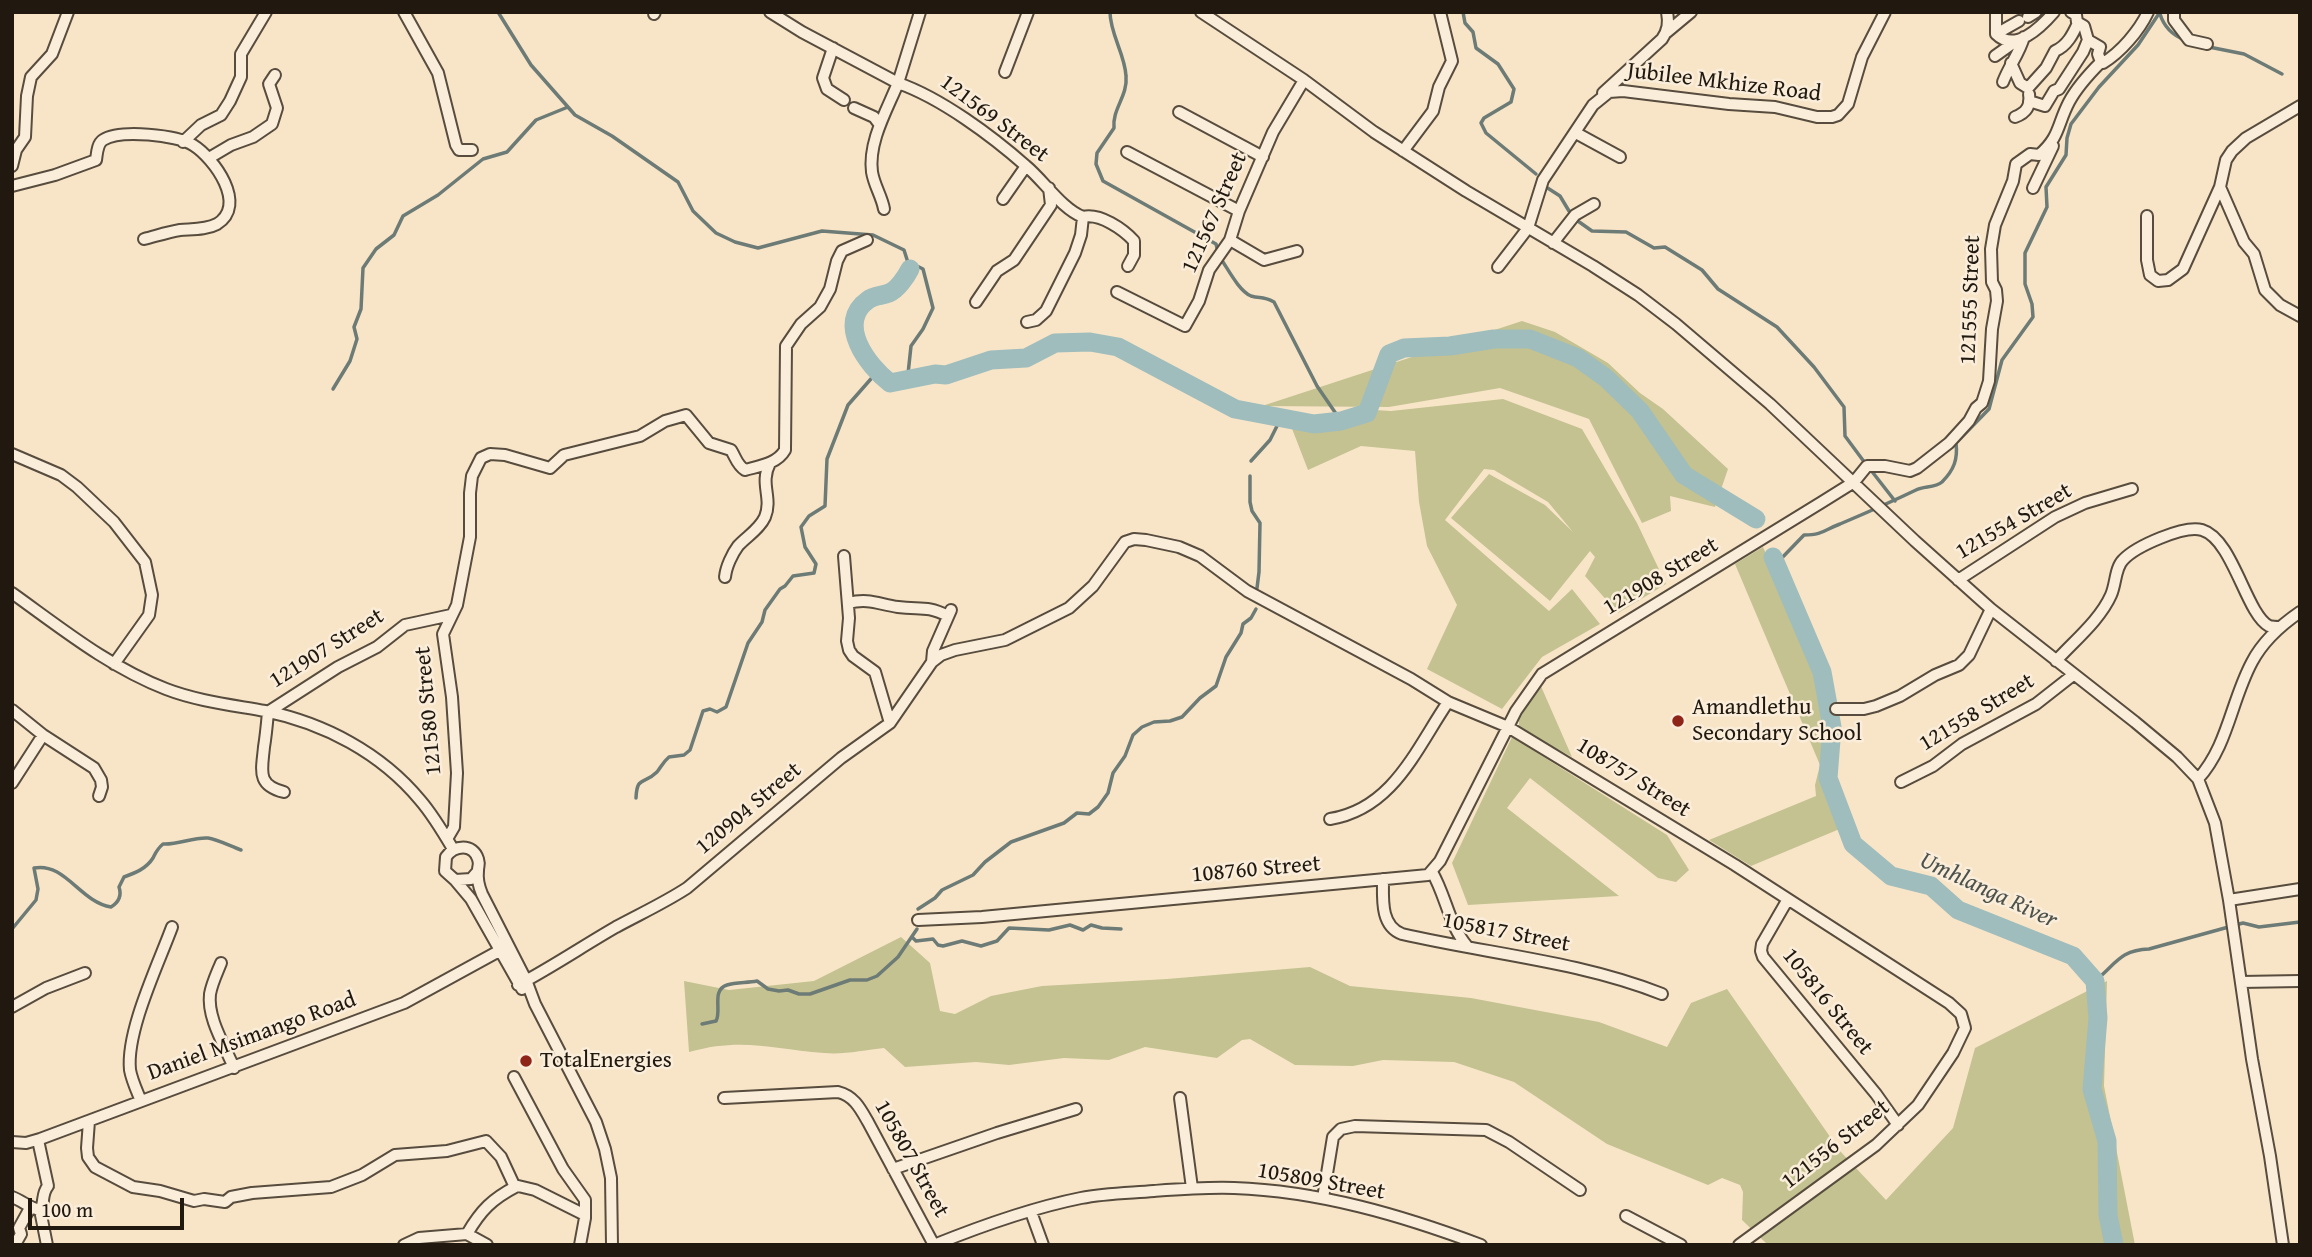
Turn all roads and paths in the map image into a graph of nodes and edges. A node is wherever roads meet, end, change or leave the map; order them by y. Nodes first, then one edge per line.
1 (68, 12) edge
2 (266, 12) edge
3 (404, 12) edge
4 (770, 12) edge
5 (920, 12) edge
6 (1028, 12) edge
7 (1440, 12) edge
8 (1667, 12) edge
9 (1691, 12) edge
10 (1885, 12) edge
11 (1996, 12) edge
12 (2054, 12) edge
13 (2071, 12) edge
14 (2148, 12) edge
15 (2174, 12) edge
16 (1205, 13) edge
17 (2028, 17) edge
18 (2078, 23) junction
19 (1667, 32) junction
20 (1996, 34) junction
21 (2020, 39) junction
22 (2088, 40) junction
23 (2207, 44) dead end
24 (833, 47) junction
25 (1995, 57) dead end
26 (2101, 62) junction
27 (2011, 63) junction
28 (1005, 72) dead end
29 (275, 75) dead end
30 (1304, 80) junction
31 (2003, 82) dead end
32 (898, 83) junction
33 (2028, 88) junction
34 (1599, 98) junction
35 (844, 100) dead end
36 (2029, 101) junction
37 (2300, 106) edge
38 (854, 108) dead end
39 (1179, 112) dead end
40 (2015, 117) dead end
41 (880, 125) junction
42 (1576, 133) junction
43 (2058, 134) junction
44 (183, 142) junction
45 (472, 150) dead end
46 (1403, 151) junction
47 (1127, 152) dead end
48 (1263, 157) junction
49 (1620, 157) dead end
50 (209, 158) junction
51 (12, 166) edge
52 (1026, 166) junction
53 (12, 186) edge
54 (2220, 187) junction
55 (1049, 188) junction
56 (2033, 188) dead end
57 (1003, 199) dead end
58 (1594, 204) dead end
59 (884, 209) dead end
60 (1239, 211) junction
61 (2147, 216) dead end
62 (1083, 217) junction
63 (1528, 228) junction
64 (144, 239) dead end
65 (867, 240) dead end
66 (1230, 240) junction
67 (1553, 243) junction
68 (1297, 251) dead end
69 (1128, 266) dead end
70 (1498, 267) dead end
71 (1117, 292) dead end
72 (975, 302) dead end
73 (2300, 316) edge
74 (1027, 322) dead end
75 (12, 454) edge
76 (770, 463) junction
77 (1857, 485) junction
78 (2132, 489) dead end
79 (844, 556) dead end
80 (724, 577) dead end
81 (1958, 580) junction
82 (12, 593) edge
83 (848, 603) junction
84 (1991, 609) junction
85 (2300, 612) edge
86 (451, 615) junction
87 (2280, 628) junction
88 (2056, 661) junction
89 (932, 662) junction
90 (114, 664) junction
91 (2073, 675) junction
92 (1448, 702) junction
93 (1836, 709) dead end
94 (12, 710) edge
95 (268, 712) junction
96 (890, 723) junction
97 (1508, 727) junction
98 (43, 735) junction
99 (2198, 779) junction
100 (1900, 782) dead end
101 (12, 783) edge
102 (284, 792) dead end
103 (99, 796) dead end
104 (1330, 819) dead end
105 (450, 844) junction
106 (478, 871) junction
107 (1432, 872) junction
108 (1383, 879) junction
109 (455, 880) junction
110 (2300, 889) edge
111 (1788, 900) junction
112 (2230, 905) junction
113 (918, 920) dead end
114 (172, 927) dead end
115 (1467, 946) junction
116 (499, 951) junction
117 (221, 962) dead end
118 (85, 974) dead end
119 (2300, 981) edge
120 (522, 982) junction
121 (2241, 982) junction
122 (1662, 994) dead end
123 (12, 1007) edge
124 (1965, 1028) joint
125 (234, 1068) junction
126 (514, 1077) dead end
127 (724, 1098) dead end
128 (1180, 1098) dead end
129 (141, 1101) junction
130 (1076, 1109) dead end
131 (89, 1121) junction
132 (1898, 1125) junction
133 (38, 1140) junction
134 (12, 1142) edge
135 (893, 1169) junction
136 (517, 1186) junction
137 (1192, 1188) junction
138 (1580, 1189) dead end
139 (12, 1197) edge
140 (1323, 1198) junction
141 (35, 1209) junction
142 (1031, 1212) junction
143 (585, 1215) junction
144 (1626, 1216) dead end
145 (610, 1229) junction
146 (467, 1234) junction
147 (1450, 1240) edge
148 (17, 1241) dead end
149 (47, 1245) edge
150 (404, 1245) edge
151 (487, 1245) edge
152 (580, 1245) edge
153 (607, 1245) edge
154 (612, 1245) edge
155 (934, 1245) edge
156 (1043, 1245) edge
157 (1481, 1245) edge
158 (1681, 1245) edge
159 (1739, 1245) edge
160 (2283, 1245) edge

1 - 51 street
2 - 44 street
3 - 45 street
4 - 24 street, 121569 Street
5 - 32 street
6 - 28 street
7 - 46 street
8 - 19 street
9 - 19 street
10 - 34 street, Jubilee Mkhize Road
11 - 20 street
12 - 21 street
13 - 18 street
14 - 26 street
15 - 23 street
16 - 30 street
17 - 20 street
18 - 22 street
18 - 33 street
19 - 34 street
20 - 21 street
21 - 25 street
21 - 27 street
22 - 26 street
22 - 36 street
24 - 32 street, 121569 Street
24 - 35 street
26 - 43 street
27 - 31 street
27 - 33 street
29 - 50 street
30 - 46 street
30 - 48 street, 121567 Street
32 - 41 street
32 - 52 street, 121569 Street
33 - 36 street
34 - 42 street, Jubilee Mkhize Road
36 - 40 street
37 - 54 street
38 - 41 street
39 - 48 street
41 - 59 street
42 - 49 street
42 - 63 street, Jubilee Mkhize Road
43 - 56 street
43 - 77 street, 121555 Street
44 - 50 street
44 - 53 street
46 - 63 street
47 - 60 street
48 - 60 street, 121567 Street
50 - 64 street
52 - 55 street, 121569 Street
52 - 57 street
54 - 61 street
54 - 73 street
55 - 62 street, 121569 Street
55 - 72 street
58 - 67 street
60 - 66 street, 121567 Street
62 - 69 street
62 - 74 street
63 - 67 street
63 - 70 street
65 - 76 street
66 - 68 street
66 - 71 street, 121567 Street
67 - 77 street
75 - 90 street
76 - 80 street
76 - 86 street, 121580 Street
77 - 81 street
77 - 97 street, 121908 Street
78 - 81 street, 121554 Street
79 - 83 street
81 - 84 street
82 - 90 street
83 - 89 street, 120904 Street
83 - 96 street
84 - 88 street
84 - 93 street
85 - 87 street
86 - 95 street, 121907 Street
86 - 105 street, 121580 Street
87 - 88 street
87 - 99 street
88 - 91 street
89 - 92 street, 108757 Street
89 - 96 street, 120904 Street
90 - 95 street
91 - 99 street
91 - 100 street, 121558 Street
92 - 97 street, 108757 Street
92 - 104 street
94 - 98 street
95 - 102 street
95 - 105 street
96 - 120 street, 120904 Street
97 - 107 street
97 - 111 street, 108757 Street
98 - 101 street
98 - 103 street
99 - 112 street
105 - 106 street
105 - 109 street
106 - 109 street
106 - 120 street
107 - 108 street, 108760 Street
107 - 115 street
108 - 113 street, 108760 Street
108 - 115 street, 105817 Street
109 - 116 street
110 - 112 street
111 - 124 street, 108757 Street
111 - 132 street, 105816 Street
112 - 121 street
114 - 129 street
115 - 122 street, 105817 Street
116 - 120 street
116 - 125 street, Daniel Msimango Road
117 - 125 street
118 - 123 street
119 - 121 street
120 - 145 street
121 - 160 street
124 - 132 street, 121556 Street
125 - 129 street, Daniel Msimango Road
126 - 143 street
127 - 135 street, 105807 Street
128 - 137 street
129 - 131 street, Daniel Msimango Road
130 - 135 street
131 - 133 street, Daniel Msimango Road
131 - 136 street
132 - 159 street, 121556 Street
133 - 134 street, Daniel Msimango Road
133 - 141 street
135 - 155 street, 105807 Street
136 - 143 street
136 - 146 street
137 - 140 street, 105809 Street
137 - 142 street, 105809 Street
138 - 140 street
139 - 141 street
140 - 147 street, 105809 Street
141 - 148 street
141 - 149 street
142 - 155 street, 105809 Street
142 - 156 street
143 - 152 street
144 - 158 street
145 - 153 street
145 - 154 street
146 - 150 street
146 - 151 street
147 - 157 street, 105809 Street

